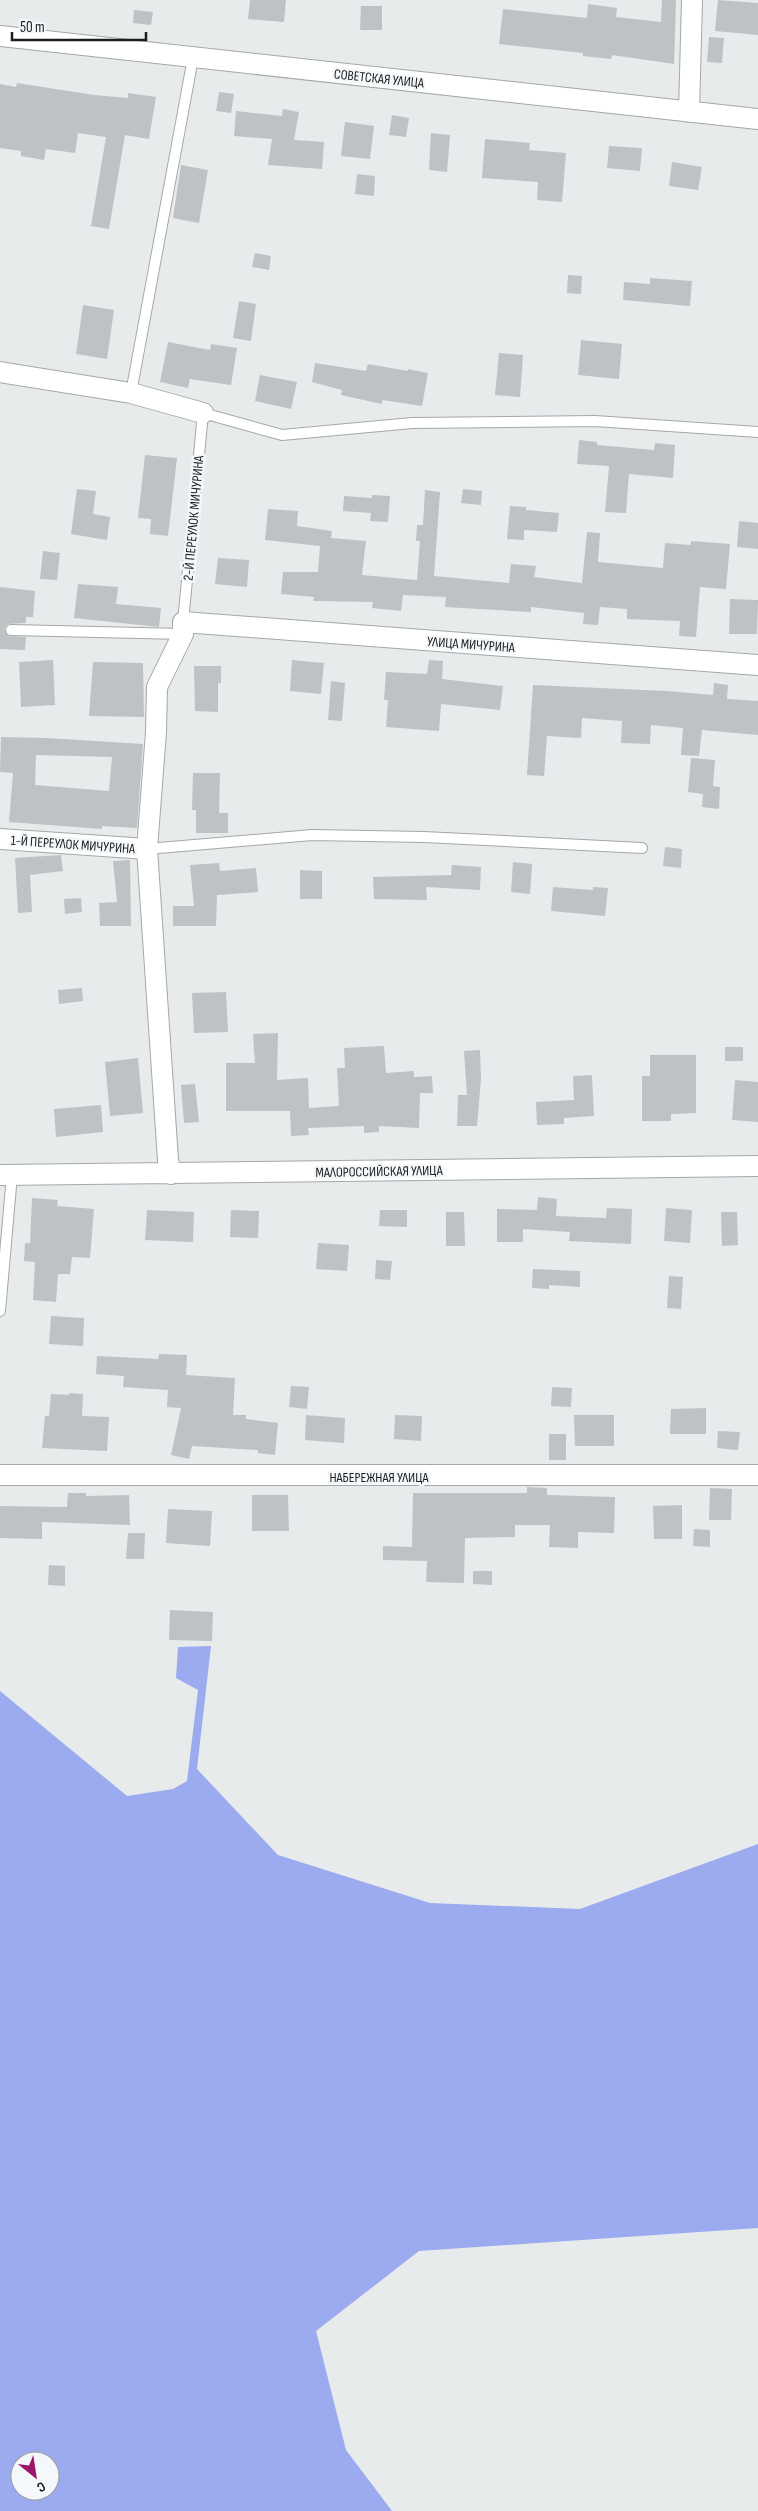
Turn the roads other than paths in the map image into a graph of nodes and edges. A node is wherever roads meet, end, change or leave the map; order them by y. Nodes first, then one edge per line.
1 (692, 0) edge
2 (0, 36) edge
3 (193, 58) junction
4 (689, 112) junction
5 (758, 119) edge
6 (0, 372) edge
7 (131, 393) junction
8 (203, 413) junction
9 (758, 432) edge
10 (183, 628) junction
11 (11, 630) dead end
12 (758, 665) edge
13 (0, 839) edge
14 (642, 848) dead end
15 (147, 849) junction
16 (758, 1166) edge
17 (171, 1174) junction
18 (6, 1175) edge
19 (0, 1311) edge
20 (758, 1475) edge
21 (0, 1476) edge

1 - 4 street
2 - 3 street, СОВЕТСКАЯ УЛИЦА
3 - 4 street, СОВЕТСКАЯ УЛИЦА
3 - 7 lane
4 - 5 street, СОВЕТСКАЯ УЛИЦА
6 - 7 street
7 - 8 street
8 - 9 lane
8 - 10 lane, 2-Й ПЕРЕУЛОК МИЧУРИНА
10 - 11 lane
10 - 12 street, УЛИЦА МИЧУРИНА
10 - 15 street
13 - 15 street, 1-Й ПЕРЕУЛОК МИЧУРИНА
14 - 15 lane
15 - 17 street
16 - 17 street, МАЛОРОССИЙСКАЯ УЛИЦА
17 - 18 street, МАЛОРОССИЙСКАЯ УЛИЦА
18 - 19 lane
20 - 21 street, НАБЕРЕЖНАЯ УЛИЦА

